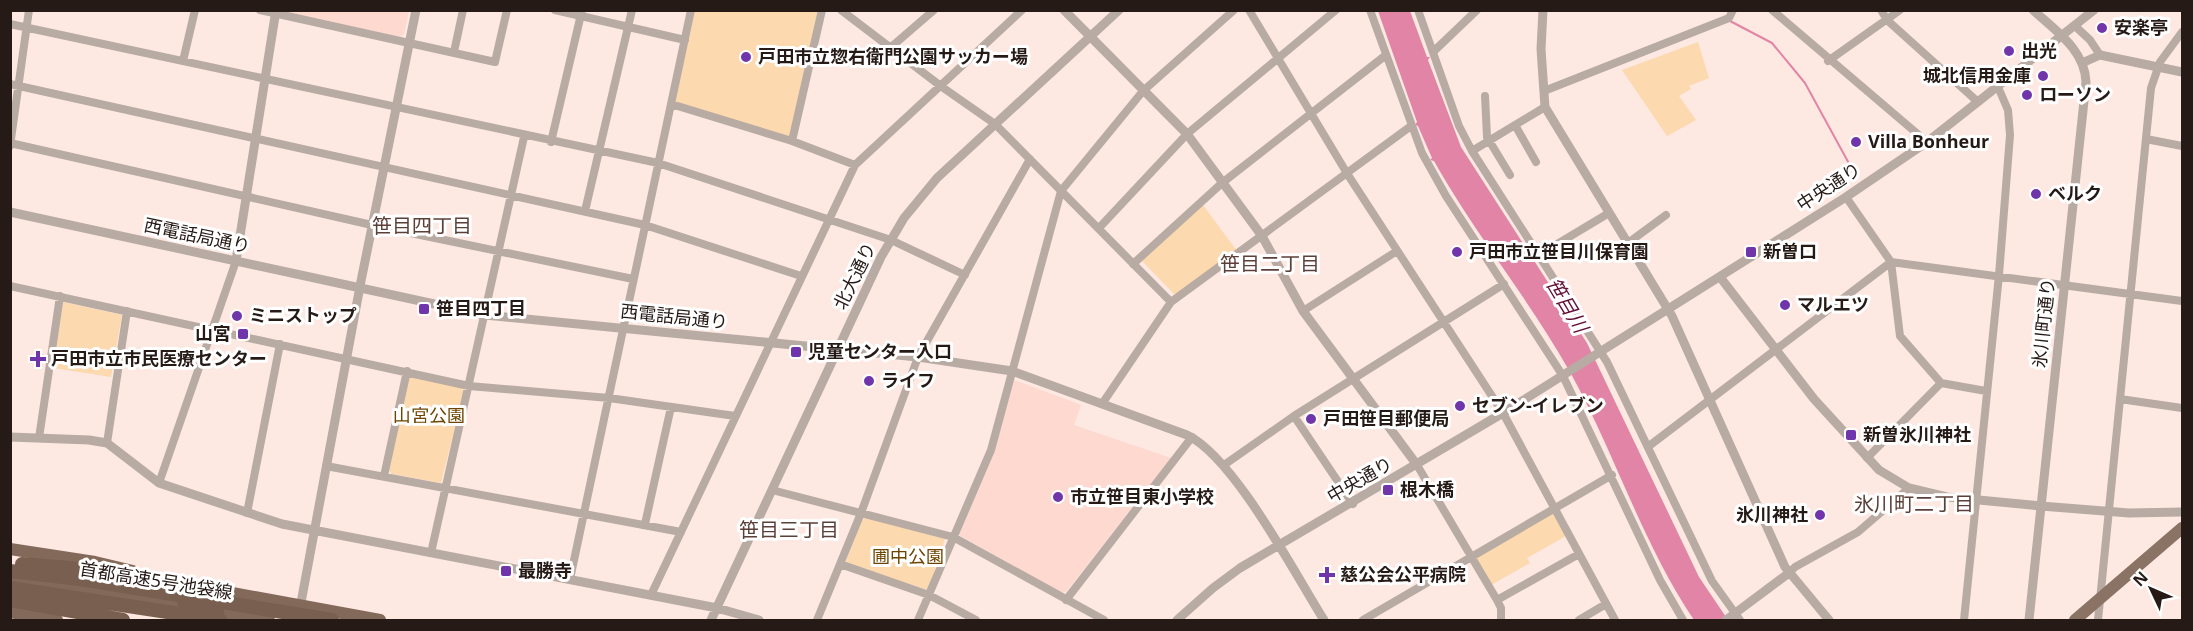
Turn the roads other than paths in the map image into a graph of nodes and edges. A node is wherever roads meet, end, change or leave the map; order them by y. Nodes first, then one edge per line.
1 (29, 10) edge
2 (195, 10) edge
3 (260, 10) edge
4 (416, 10) edge
5 (463, 10) edge
6 (507, 10) edge
7 (555, 10) edge
8 (633, 10) edge
9 (691, 10) edge
10 (822, 10) edge
11 (841, 10) edge
12 (934, 10) edge
13 (1022, 10) edge
14 (1064, 10) edge
15 (1119, 10) edge
16 (1234, 10) edge
17 (1249, 10) edge
18 (1336, 10) edge
19 (1370, 10) edge
20 (1418, 10) edge
21 (1477, 10) edge
22 (1544, 10) edge
23 (1733, 10) edge
24 (1772, 10) edge
25 (1881, 10) edge
26 (1900, 10) edge
27 (2034, 10) edge
28 (2094, 10) edge
29 (275, 12) edge
30 (581, 13) edge
31 (1887, 20) junction
32 (10, 24) edge
33 (2075, 26) junction
34 (26, 27) junction
35 (629, 27) junction
36 (2182, 32) edge
37 (2061, 37) junction
38 (1088, 38) junction
39 (685, 40) junction
40 (409, 43) junction
41 (890, 48) junction
42 (454, 52) junction
43 (1433, 52) junction
44 (1386, 55) junction
45 (2100, 56) junction
46 (1278, 59) junction
47 (183, 61) junction
48 (1828, 61) junction
49 (2082, 63) junction
50 (2158, 67) junction
51 (2182, 72) edge
52 (265, 78) junction
53 (14, 85) edge
54 (942, 87) junction
55 (1998, 87) junction
56 (1143, 91) junction
57 (1544, 91) junction
58 (1485, 96) dead end
59 (1978, 102) junction
60 (671, 104) junction
61 (396, 107) junction
62 (1545, 107) junction
63 (1311, 113) junction
64 (995, 124) junction
65 (1515, 124) junction
66 (1411, 126) junction
67 (1187, 134) junction
68 (524, 136) junction
69 (256, 139) junction
70 (2146, 139) junction
71 (1489, 140) junction
72 (792, 141) junction
73 (551, 142) junction
74 (1927, 142) junction
75 (11, 144) edge
76 (2182, 146) edge
77 (599, 151) junction
78 (1472, 151) junction
79 (1030, 159) junction
80 (1536, 162) dead end
81 (658, 163) junction
82 (855, 165) junction
83 (383, 167) junction
84 (1347, 173) junction
85 (1510, 175) dead end
86 (1222, 183) junction
87 (1061, 191) junction
88 (510, 194) junction
89 (247, 197) junction
90 (1846, 197) junction
91 (585, 211) junction
92 (10, 212) edge
93 (1609, 213) junction
94 (1666, 215) dead end
95 (827, 219) junction
96 (372, 225) junction
97 (645, 225) junction
98 (1099, 228) junction
99 (1263, 236) junction
100 (891, 240) junction
101 (1628, 243) junction
102 (1397, 251) junction
103 (497, 252) junction
104 (1539, 255) junction
105 (236, 261) junction
106 (1891, 262) junction
107 (1133, 264) junction
108 (965, 275) junction
109 (1999, 275) junction
110 (801, 276) junction
111 (1720, 277) junction
112 (633, 279) junction
113 (1504, 284) junction
114 (10, 286) edge
115 (2064, 286) junction
116 (360, 289) junction
117 (2130, 295) junction
118 (60, 296) junction
119 (2182, 301) edge
120 (1171, 302) junction
121 (1668, 310) junction
122 (127, 311) junction
123 (1303, 311) junction
124 (485, 315) junction
125 (1443, 323) junction
126 (622, 328) junction
127 (212, 330) junction
128 (770, 343) junction
129 (280, 344) junction
130 (838, 349) junction
131 (1776, 349) junction
132 (1601, 352) junction
133 (918, 357) junction
134 (348, 358) junction
135 (1012, 371) junction
136 (407, 372) junction
137 (1564, 375) junction
138 (1353, 380) junction
139 (1941, 383) junction
140 (469, 386) junction
141 (1986, 391) junction
142 (609, 398) junction
143 (2120, 399) junction
144 (1710, 400) junction
145 (1102, 404) junction
146 (671, 407) junction
147 (2182, 408) edge
148 (1503, 413) junction
149 (735, 416) junction
150 (1294, 417) junction
151 (10, 436) edge
152 (1192, 437) junction
153 (39, 438) junction
154 (107, 443) junction
155 (1648, 446) junction
156 (1867, 458) junction
157 (1224, 465) junction
158 (1418, 465) junction
159 (326, 466) junction
160 (1612, 475) junction
161 (384, 476) junction
162 (159, 483) junction
163 (445, 488) junction
164 (1909, 488) junction
165 (772, 490) junction
166 (1976, 499) junction
167 (1353, 504) junction
168 (2041, 506) junction
169 (1554, 508) junction
170 (2108, 511) junction
171 (2182, 512) edge
172 (247, 513) junction
173 (861, 513) junction
174 (584, 514) junction
175 (645, 524) junction
176 (2182, 528) edge
177 (315, 531) junction
178 (681, 532) junction
179 (952, 537) junction
180 (1278, 546) junction
181 (10, 549) edge
182 (431, 553) junction
183 (1579, 554) junction
184 (1472, 556) junction
185 (10, 564) edge
186 (840, 564) junction
187 (57, 569) junction
188 (10, 571) edge
189 (1789, 573) junction
190 (570, 579) junction
191 (12, 585) edge
192 (207, 589) junction
193 (651, 595) junction
194 (929, 595) junction
195 (2101, 598) junction
196 (10, 600) edge
197 (1066, 600) junction
198 (1497, 600) junction
199 (1606, 604) junction
200 (717, 608) junction
201 (10, 612) edge
202 (298, 614) edge
203 (218, 616) edge
204 (1733, 618) edge
205 (57, 621) edge
206 (123, 621) edge
207 (168, 621) edge
208 (241, 621) edge
209 (269, 621) edge
210 (332, 621) edge
211 (380, 621) edge
212 (711, 621) edge
213 (759, 621) edge
214 (817, 621) edge
215 (918, 621) edge
216 (976, 621) edge
217 (1104, 621) edge
218 (1177, 621) edge
219 (1324, 621) edge
220 (1363, 621) edge
221 (1501, 621) edge
222 (1578, 621) edge
223 (1615, 621) edge
224 (1683, 621) edge
225 (1829, 621) edge
226 (1964, 621) edge
227 (2029, 621) edge
228 (2075, 621) edge
229 (2098, 621) edge

1 - 34 street
2 - 47 street
3 - 29 street
4 - 40 street
5 - 42 street
6 - 42 street
7 - 30 street
8 - 35 street
9 - 39 street
10 - 72 street
11 - 41 street
12 - 41 street
13 - 54 street
14 - 38 street
15 - 38 street, 北大通り
16 - 56 street
17 - 46 street
18 - 46 street
19 - 44 street
20 - 43 street
21 - 43 street
22 - 57 street
23 - 57 street
24 - 48 street
25 - 31 street
26 - 31 street
27 - 37 street
28 - 33 street, 中央通り
29 - 40 street
29 - 52 street
30 - 35 street
30 - 73 street
31 - 48 street
31 - 59 street
32 - 34 street
33 - 37 street, 中央通り
33 - 45 street
34 - 47 street
34 - 53 street
35 - 39 street
35 - 77 street
36 - 50 street
37 - 49 street
37 - 55 street, 中央通り
38 - 56 street
38 - 64 street, 北大通り
39 - 60 street
40 - 42 street
40 - 61 street
41 - 54 street
43 - 78 street
44 - 63 street
44 - 66 street
45 - 49 street
45 - 50 street
46 - 63 street
46 - 67 street
47 - 52 street
48 - 74 street
49 - 115 street, 氷川町通り
50 - 51 street
50 - 70 street
52 - 61 street
52 - 69 street
53 - 69 street
53 - 75 street
54 - 64 street
54 - 82 street
55 - 59 street, 中央通り
55 - 109 street
56 - 67 street
56 - 87 street
57 - 62 street
58 - 71 street
59 - 74 street, 中央通り
60 - 72 street
60 - 81 street
61 - 68 street
61 - 83 street
62 - 65 street
62 - 93 street
63 - 84 street
63 - 86 street
64 - 79 street
64 - 100 street, 北大通り
65 - 71 street
65 - 80 street
66 - 84 street
66 - 113 street
67 - 86 street
67 - 98 street
68 - 73 street
68 - 88 street
69 - 83 street
69 - 89 street
70 - 76 street
70 - 117 street
71 - 78 street
71 - 85 street
72 - 82 street
73 - 77 street
74 - 90 street, 中央通り
75 - 89 street
77 - 81 street
77 - 91 street
78 - 104 street
79 - 87 street
79 - 108 street
81 - 95 street
81 - 97 street
82 - 95 street
83 - 88 street
83 - 96 street
84 - 99 street
84 - 102 street
86 - 99 street
86 - 107 street
87 - 98 street
87 - 135 street
88 - 91 street
88 - 103 street
89 - 96 street
89 - 105 street
90 - 106 street
90 - 111 street, 中央通り
91 - 97 street
92 - 105 street, 西電話局通り
93 - 101 street
93 - 104 street
94 - 101 street
95 - 100 street
95 - 110 street
96 - 103 street
96 - 116 street
97 - 110 street
97 - 112 street
98 - 107 street
99 - 120 street
99 - 123 street
100 - 108 street
100 - 130 street, 北大通り
101 - 121 street
102 - 123 street
102 - 125 street
103 - 112 street
103 - 124 street
104 - 132 street
105 - 116 street, 西電話局通り
105 - 127 street
106 - 109 street
106 - 131 street
106 - 139 street
107 - 120 street
108 - 133 street
109 - 115 street
109 - 141 street
110 - 128 street
111 - 121 street, 中央通り
111 - 131 street
112 - 126 street
113 - 125 street
113 - 137 street
114 - 118 street
115 - 117 street
115 - 168 street, 氷川町通り
116 - 124 street, 西電話局通り
116 - 134 street
117 - 119 street
117 - 143 street
118 - 122 street
118 - 153 street
120 - 145 street
121 - 132 street, 中央通り
121 - 144 street
122 - 127 street
122 - 154 street
123 - 138 street
124 - 126 street, 西電話局通り
124 - 140 street
125 - 138 street
125 - 148 street
126 - 128 street, 西電話局通り
126 - 142 street
127 - 129 street
127 - 162 street
128 - 130 street, 西電話局通り
128 - 149 street
129 - 134 street
129 - 172 street
130 - 133 street, 西電話局通り
130 - 165 street, 北大通り
131 - 144 street
131 - 156 street
132 - 137 street
132 - 155 street
133 - 135 street, 西電話局通り
133 - 173 street
134 - 136 street
134 - 159 street
135 - 145 street, 西電話局通り
135 - 179 street
136 - 140 street
136 - 161 street
137 - 148 street, 中央通り
137 - 160 street
138 - 150 street
138 - 158 street
139 - 141 street
139 - 156 street
140 - 142 street
140 - 163 street
141 - 166 street
142 - 146 street
142 - 174 street
143 - 147 street
143 - 170 street
144 - 155 street
144 - 189 street
145 - 152 street, 西電話局通り
146 - 149 street
146 - 175 street
148 - 158 street, 中央通り
148 - 169 street
149 - 178 street
150 - 157 street
150 - 167 street
151 - 153 street
152 - 157 street, 西電話局通り
152 - 197 street
153 - 154 street
154 - 162 street
155 - 204 street
156 - 164 street
157 - 180 street, 西電話局通り
158 - 167 street, 中央通り
158 - 184 street
159 - 161 street
159 - 177 street
160 - 169 street
160 - 224 street
161 - 163 street
162 - 172 street
163 - 174 street
163 - 182 street
164 - 166 street
164 - 189 street
165 - 173 street
165 - 200 street, 北大通り
166 - 168 street
166 - 226 street
167 - 180 street, 中央通り
168 - 170 street
168 - 227 street, 氷川町通り
169 - 183 street
169 - 184 street
170 - 171 street
170 - 195 street
172 - 177 street
173 - 179 street
173 - 186 street
174 - 175 street
174 - 190 street
175 - 178 street
176 - 195 main road
177 - 182 street
177 - 202 street
178 - 193 street
179 - 194 street
179 - 197 street
180 - 218 street, 中央通り
180 - 219 street, 西電話局通り
181 - 192 highway
182 - 190 street
183 - 198 street
183 - 199 street
184 - 198 street
184 - 220 street
185 - 187 highway
186 - 194 street
186 - 214 street
187 - 192 highway
187 - 203 highway
188 - 210 highway
189 - 204 street
189 - 225 street
190 - 193 street
191 - 202 highway, 首都高速5号池袋線
191 - 203 highway, 首都高速5号池袋線
191 - 207 highway
191 - 208 highway
192 - 202 highway
193 - 200 street
194 - 215 street
194 - 216 street
195 - 228 main road
195 - 229 street
196 - 206 highway
197 - 217 street
198 - 221 street
199 - 222 street
199 - 223 street
200 - 212 street, 北大通り
200 - 213 street
201 - 205 highway
202 - 211 highway
203 - 209 highway

